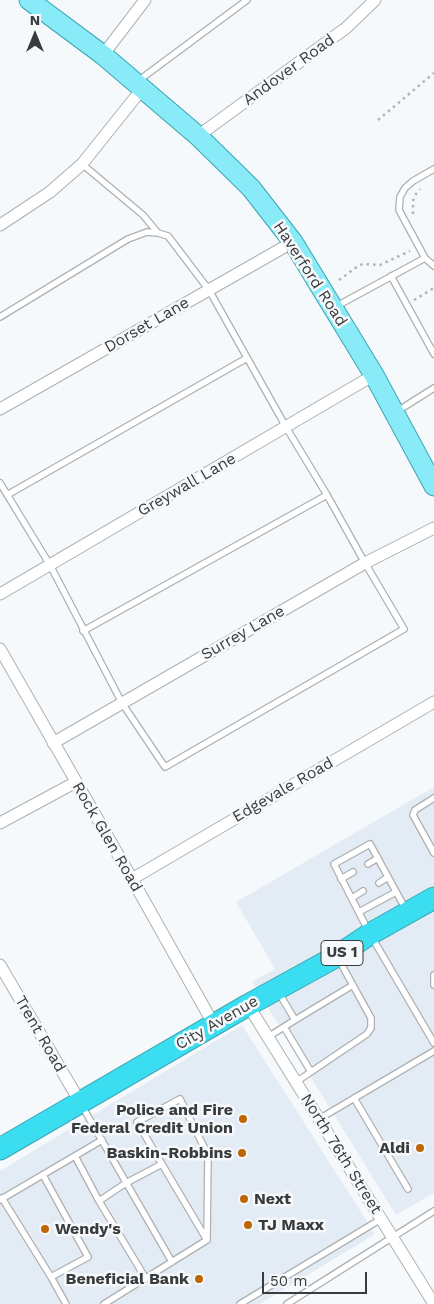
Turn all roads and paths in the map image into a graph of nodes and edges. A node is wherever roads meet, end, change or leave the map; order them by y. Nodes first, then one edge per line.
1 (145, 0) edge
2 (247, 0) edge
3 (375, 0) edge
4 (34, 1) edge
5 (103, 55) junction
6 (434, 73) edge
7 (138, 86) junction
8 (378, 120) dead end
9 (198, 136) junction
10 (82, 164) junction
11 (434, 169) edge
12 (420, 189) dead end
13 (413, 216) dead end
14 (0, 225) edge
15 (158, 233) junction
16 (293, 242) junction
17 (414, 250) dead end
18 (425, 258) junction
19 (434, 266) edge
20 (391, 276) junction
21 (339, 280) dead end
22 (434, 288) edge
23 (209, 290) junction
24 (407, 305) junction
25 (333, 308) junction
26 (0, 317) edge
27 (434, 354) edge
28 (248, 358) junction
29 (374, 375) junction
30 (434, 388) edge
31 (0, 409) edge
32 (394, 413) junction
33 (286, 427) junction
34 (0, 483) edge
35 (434, 486) edge
36 (7, 495) junction
37 (327, 495) junction
38 (434, 528) edge
39 (364, 563) junction
40 (50, 565) junction
41 (0, 594) edge
42 (83, 631) junction
43 (0, 649) edge
44 (434, 702) edge
45 (122, 703) junction
46 (53, 742) junction
47 (76, 782) junction
48 (434, 798) edge
49 (0, 823) edge
50 (434, 853) edge
51 (378, 858) junction
52 (368, 864) dead end
53 (353, 872) dead end
54 (388, 877) junction
55 (132, 879) junction
56 (341, 879) junction
57 (379, 883) dead end
58 (363, 891) dead end
59 (396, 892) junction
60 (352, 898) junction
61 (434, 898) edge
62 (359, 912) junction
63 (408, 913) junction
64 (370, 934) junction
65 (337, 956) junction
66 (0, 965) edge
67 (434, 975) edge
68 (353, 985) junction
69 (434, 985) edge
70 (277, 989) junction
71 (248, 1005) junction
72 (295, 1020) junction
73 (214, 1025) junction
74 (284, 1027) junction
75 (268, 1037) junction
76 (434, 1043) edge
77 (434, 1051) edge
78 (310, 1072) junction
79 (296, 1082) junction
80 (354, 1098) junction
81 (80, 1102) junction
82 (319, 1119) junction
83 (102, 1140) junction
84 (0, 1149) edge
85 (75, 1156) junction
86 (162, 1164) junction
87 (43, 1175) junction
88 (126, 1183) junction
89 (408, 1189) dead end
90 (1, 1199) edge
91 (99, 1201) junction
92 (434, 1211) edge
93 (382, 1219) junction
94 (393, 1237) junction
95 (207, 1240) junction
96 (172, 1262) junction
97 (51, 1276) junction
98 (146, 1279) junction
99 (66, 1304) edge
100 (104, 1304) edge
101 (240, 1304) edge
102 (286, 1304) edge
103 (434, 1304) edge

1 - 5 street
2 - 7 lane
3 - 9 street, Andover Road
4 - 5 main road, Haverford Road
5 - 7 main road, Haverford Road
6 - 8 path
7 - 9 main road, Haverford Road
7 - 10 street
9 - 16 main road, Haverford Road
10 - 14 street
10 - 15 lane
11 - 18 lane
12 - 13 path
15 - 23 lane
15 - 26 lane
16 - 23 street, Dorset Lane
16 - 25 main road, Haverford Road
17 - 21 path
18 - 19 lane
18 - 20 lane
20 - 24 lane
20 - 25 lane
22 - 24 path
23 - 28 lane
23 - 31 street, Dorset Lane
24 - 27 lane
25 - 29 main road, Haverford Road
28 - 33 lane
28 - 36 lane
29 - 32 main road, Haverford Road
29 - 33 street, Greywall Lane
30 - 32 lane
32 - 35 main road, Haverford Road
33 - 37 lane
33 - 40 street, Greywall Lane
34 - 36 lane
36 - 40 lane
37 - 39 lane
37 - 42 lane
38 - 39 street, Surrey Lane
39 - 45 street, Surrey Lane
39 - 45 lane
40 - 41 street, Greywall Lane
40 - 42 lane
42 - 45 lane
43 - 46 street, Rock Glen Road
44 - 55 street, Edgevale Road
45 - 46 street, Surrey Lane
46 - 47 street, Rock Glen Road
47 - 49 street
47 - 55 street, Rock Glen Road
48 - 50 lane
51 - 52 lane
51 - 54 lane
51 - 56 lane
53 - 56 lane
54 - 57 lane
54 - 59 lane
55 - 73 street, Rock Glen Road
56 - 60 lane
58 - 60 lane
59 - 62 lane
59 - 63 lane
60 - 62 lane
61 - 63 highway, City Avenue / US 1
62 - 64 lane
63 - 64 highway, City Avenue / US 1
64 - 65 highway, City Avenue / US 1
64 - 76 lane
65 - 68 lane
65 - 70 highway, City Avenue / US 1
66 - 81 street, Trent Road
67 - 69 lane
68 - 72 lane
68 - 78 lane
70 - 71 highway, City Avenue / US 1
70 - 72 lane
71 - 73 highway, City Avenue / US 1
71 - 75 street, North 76th Street
72 - 74 lane
73 - 81 highway, City Avenue / US 1
74 - 75 lane
74 - 78 lane
75 - 79 street, North 76th Street
77 - 80 lane
78 - 79 lane
79 - 82 street, North 76th Street
80 - 82 lane
80 - 89 lane
81 - 83 lane
81 - 84 highway, City Avenue / US 1
82 - 93 street, North 76th Street
83 - 85 lane
83 - 88 lane
85 - 87 lane
85 - 91 lane
86 - 88 lane
86 - 95 lane
86 - 95 lane
87 - 90 lane
87 - 97 lane
88 - 91 lane
88 - 96 lane
90 - 97 lane
91 - 98 lane
92 - 94 lane
93 - 94 street, North 76th Street
93 - 101 lane
94 - 102 lane
94 - 103 street, North 76th Street
95 - 96 lane
96 - 98 lane
97 - 99 lane
98 - 100 lane

